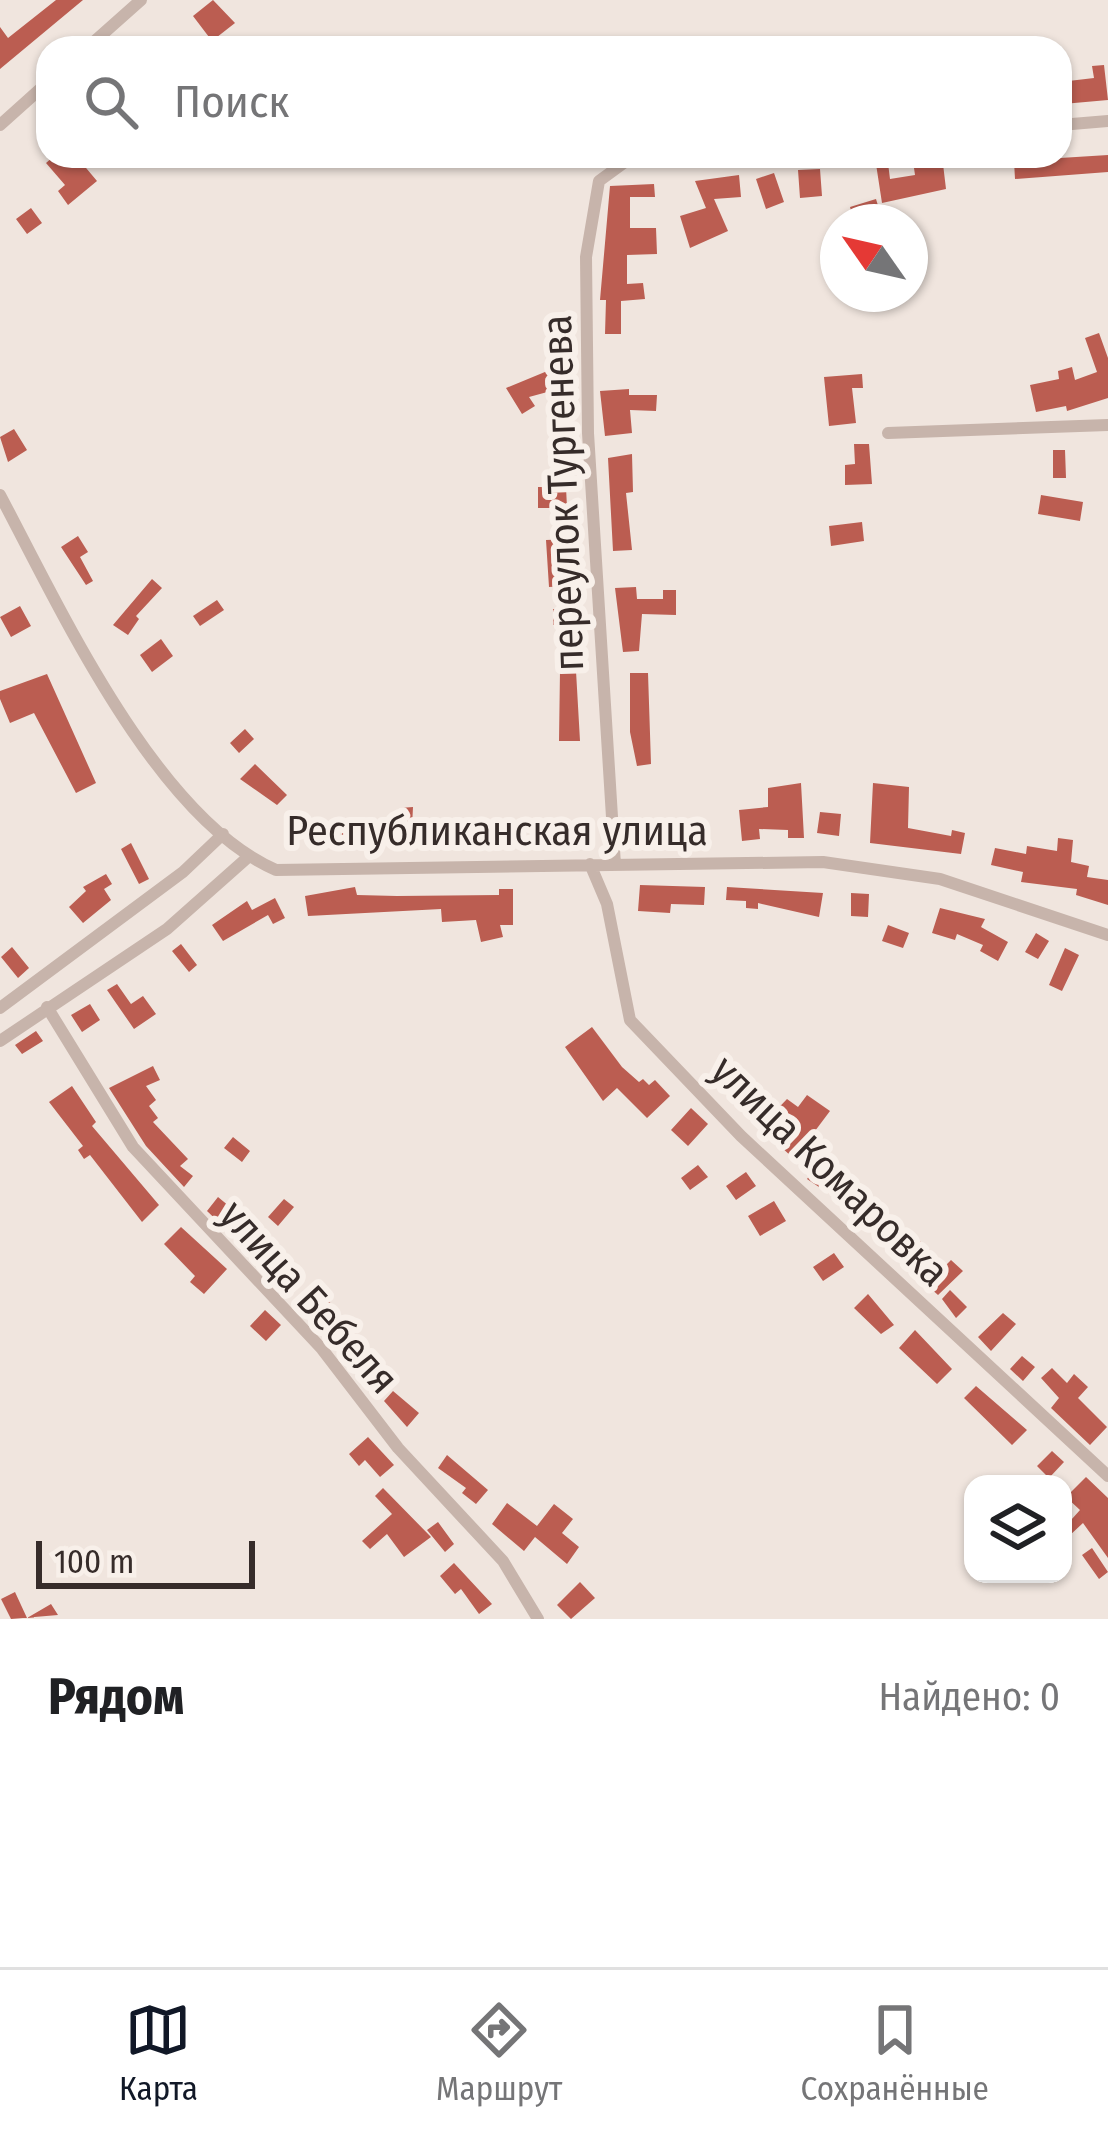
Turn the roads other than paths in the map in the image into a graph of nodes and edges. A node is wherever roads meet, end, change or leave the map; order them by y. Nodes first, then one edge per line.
1 (141, 0) edge
2 (100, 36) edge
3 (36, 93) edge
4 (1108, 121) edge
5 (1072, 124) edge
6 (0, 125) edge
7 (617, 168) edge
8 (1108, 425) edge
9 (888, 433) dead end
10 (0, 495) edge
11 (223, 834) junction
12 (247, 858) junction
13 (590, 864) junction
14 (615, 865) junction
15 (1108, 935) edge
16 (47, 1007) junction
17 (0, 1008) edge
18 (0, 1041) edge
19 (1108, 1476) edge
20 (538, 1619) edge

1 - 2 street
3 - 6 street
4 - 5 street
7 - 14 street, переулок Тургенева
8 - 9 street
10 - 11 street, Республиканская улица
11 - 12 street, Республиканская улица
11 - 17 street
12 - 13 street, Республиканская улица
12 - 16 street
13 - 14 street, Республиканская улица
13 - 19 street, улица Комаровка
14 - 15 street, Республиканская улица
16 - 18 street
16 - 20 street, улица Бебеля

